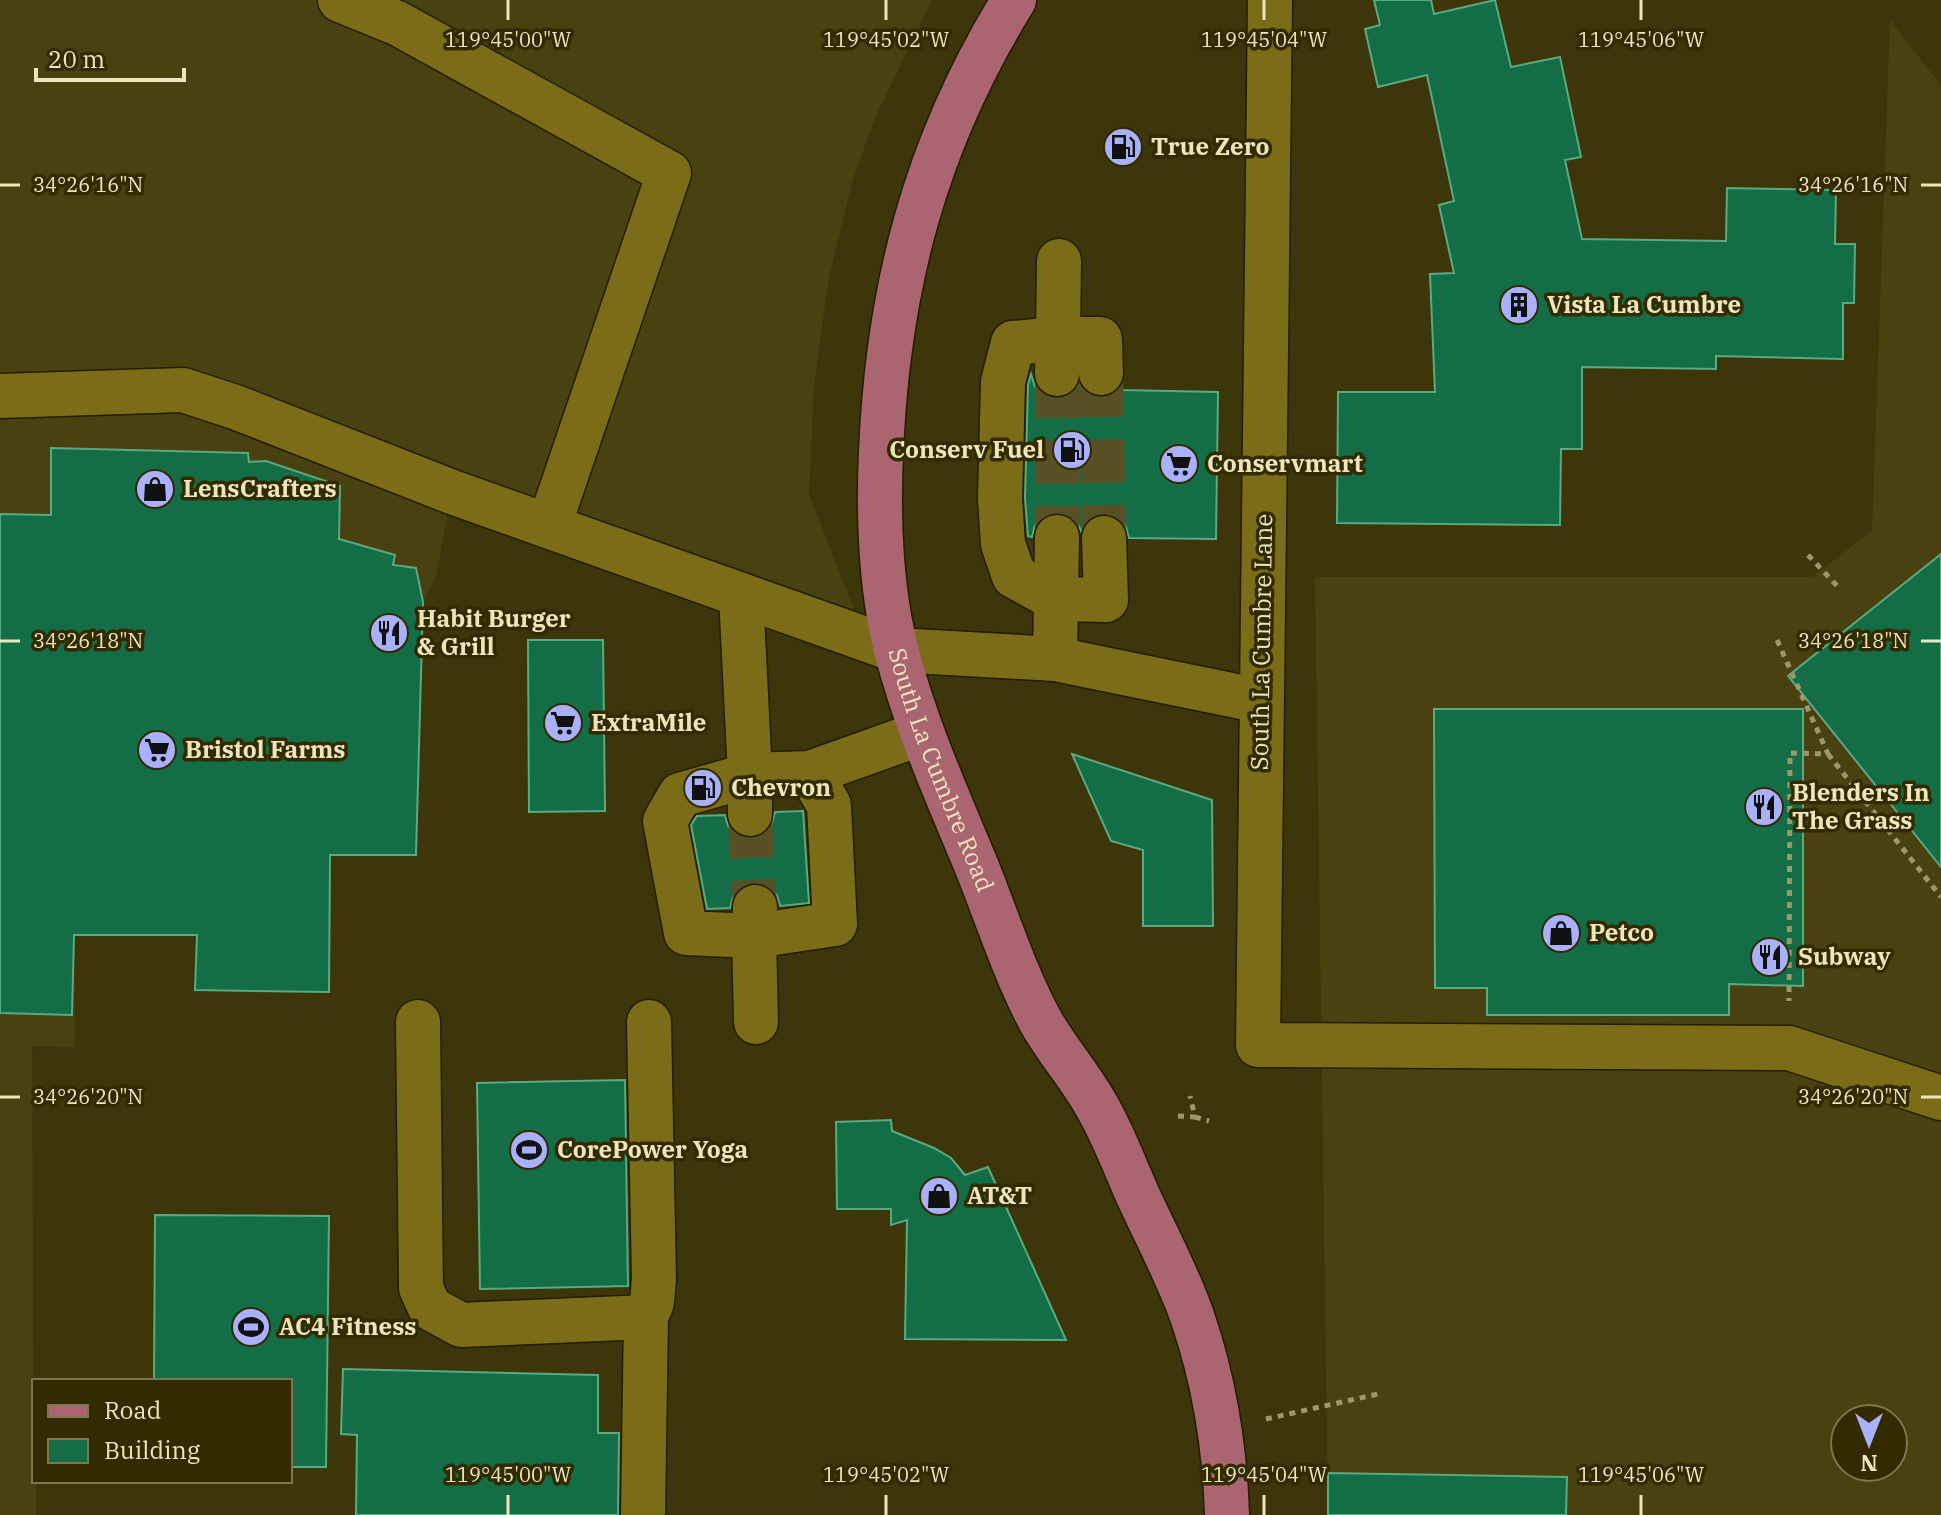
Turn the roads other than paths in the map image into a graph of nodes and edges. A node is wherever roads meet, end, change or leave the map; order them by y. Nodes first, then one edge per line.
1 (340, 0) edge
2 (1014, 0) edge
3 (1270, 0) edge
4 (1059, 261) dead end
5 (1057, 356) junction
6 (1101, 373) tunnel mouth
7 (0, 396) edge
8 (549, 526) junction
9 (1057, 537) tunnel mouth
10 (1104, 538) tunnel mouth
11 (741, 595) junction
12 (1056, 599) junction
13 (896, 650) junction
14 (1055, 659) junction
15 (1261, 701) junction
16 (922, 733) junction
17 (810, 773) junction
18 (750, 794) junction
19 (754, 921) junction
20 (418, 1022) dead end
21 (649, 1022) dead end
22 (756, 1022) dead end
23 (1941, 1098) edge
24 (646, 1317) junction
25 (643, 1515) edge
26 (1227, 1515) edge

1 - 8 lane
2 - 13 main road, South La Cumbre Road
3 - 15 lane, South La Cumbre Lane
4 - 5 lane
5 - 6 lane
5 - 12 lane
7 - 8 lane
8 - 11 lane
9 - 12 lane
10 - 12 lane
11 - 13 lane
11 - 18 lane
12 - 14 lane
13 - 14 lane
13 - 16 main road, South La Cumbre Road
14 - 15 lane
15 - 23 lane, South La Cumbre Lane
16 - 17 lane
16 - 26 main road, South La Cumbre Road
17 - 18 lane
17 - 19 lane
18 - 19 lane
19 - 22 lane
20 - 24 lane
21 - 24 lane
24 - 25 lane

